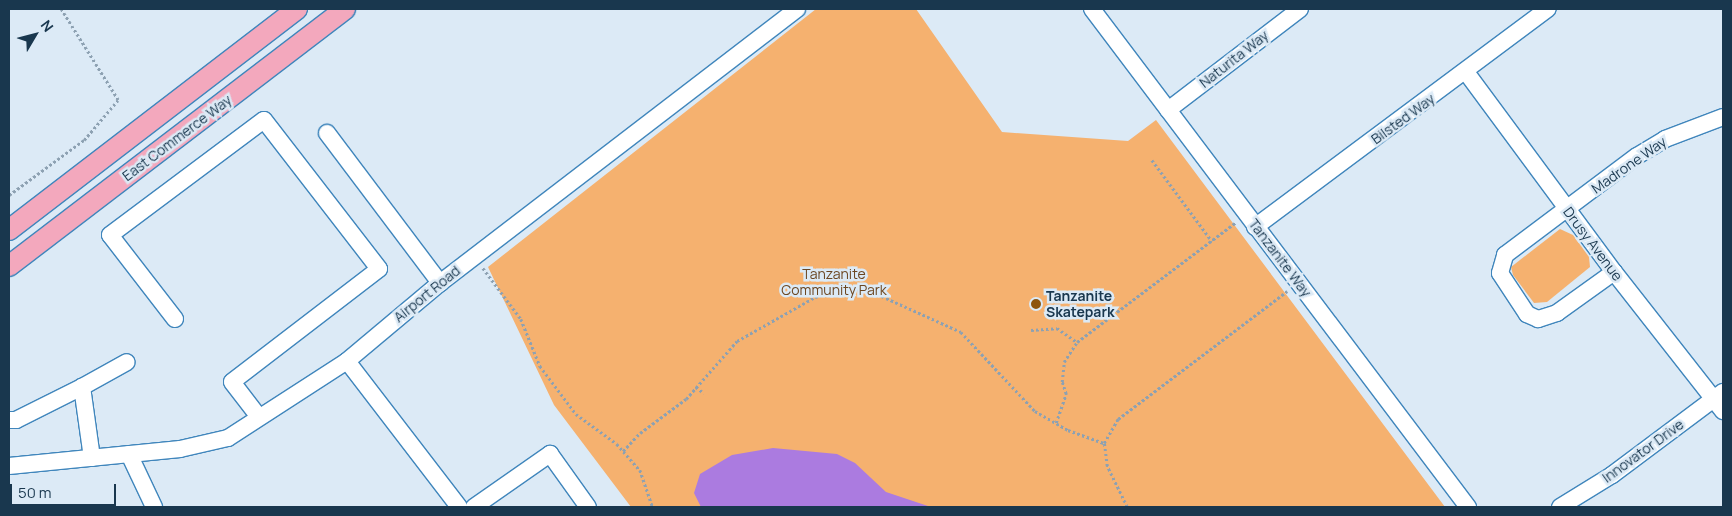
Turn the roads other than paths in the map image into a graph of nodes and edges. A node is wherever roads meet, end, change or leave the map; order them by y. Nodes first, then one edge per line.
1 (297, 9) edge
2 (345, 9) edge
3 (797, 9) edge
4 (1092, 9) edge
5 (1300, 9) edge
6 (1548, 9) edge
7 (1466, 72) junction
8 (1168, 110) junction
9 (1723, 117) edge
10 (327, 133) dead end
11 (1567, 210) junction
12 (1255, 227) junction
13 (9, 230) edge
14 (9, 266) edge
15 (1614, 272) junction
16 (440, 283) junction
17 (175, 319) dead end
18 (347, 361) junction
19 (127, 362) dead end
20 (82, 387) junction
21 (1720, 401) edge
22 (259, 418) junction
23 (9, 420) edge
24 (129, 454) junction
25 (92, 458) junction
26 (9, 466) edge
27 (154, 507) edge
28 (459, 507) edge
29 (474, 507) edge
30 (588, 507) edge
31 (1468, 507) edge
32 (1560, 507) edge

1 - 13 main road, East Commerce Way
2 - 14 main road, East Commerce Way
3 - 16 street, Airport Road
4 - 8 street, Tanzanite Way
5 - 8 street, Naturita Way
6 - 7 street, Bilsted Way
7 - 11 street, Drusy Avenue
7 - 12 street, Bilsted Way
8 - 12 street, Tanzanite Way
9 - 11 street, Madrone Way
10 - 16 street
11 - 15 street, Drusy Avenue
11 - 15 street, Madrone Way
12 - 31 street, Tanzanite Way
15 - 21 street, Drusy Avenue
16 - 18 street, Airport Road
17 - 22 street
18 - 22 street, Airport Road
18 - 28 street
19 - 20 street
20 - 23 street
20 - 25 street
21 - 32 street, Innovator Drive
22 - 24 street, Airport Road
24 - 25 street, Airport Road
24 - 27 street
25 - 26 street, Airport Road
29 - 30 street

